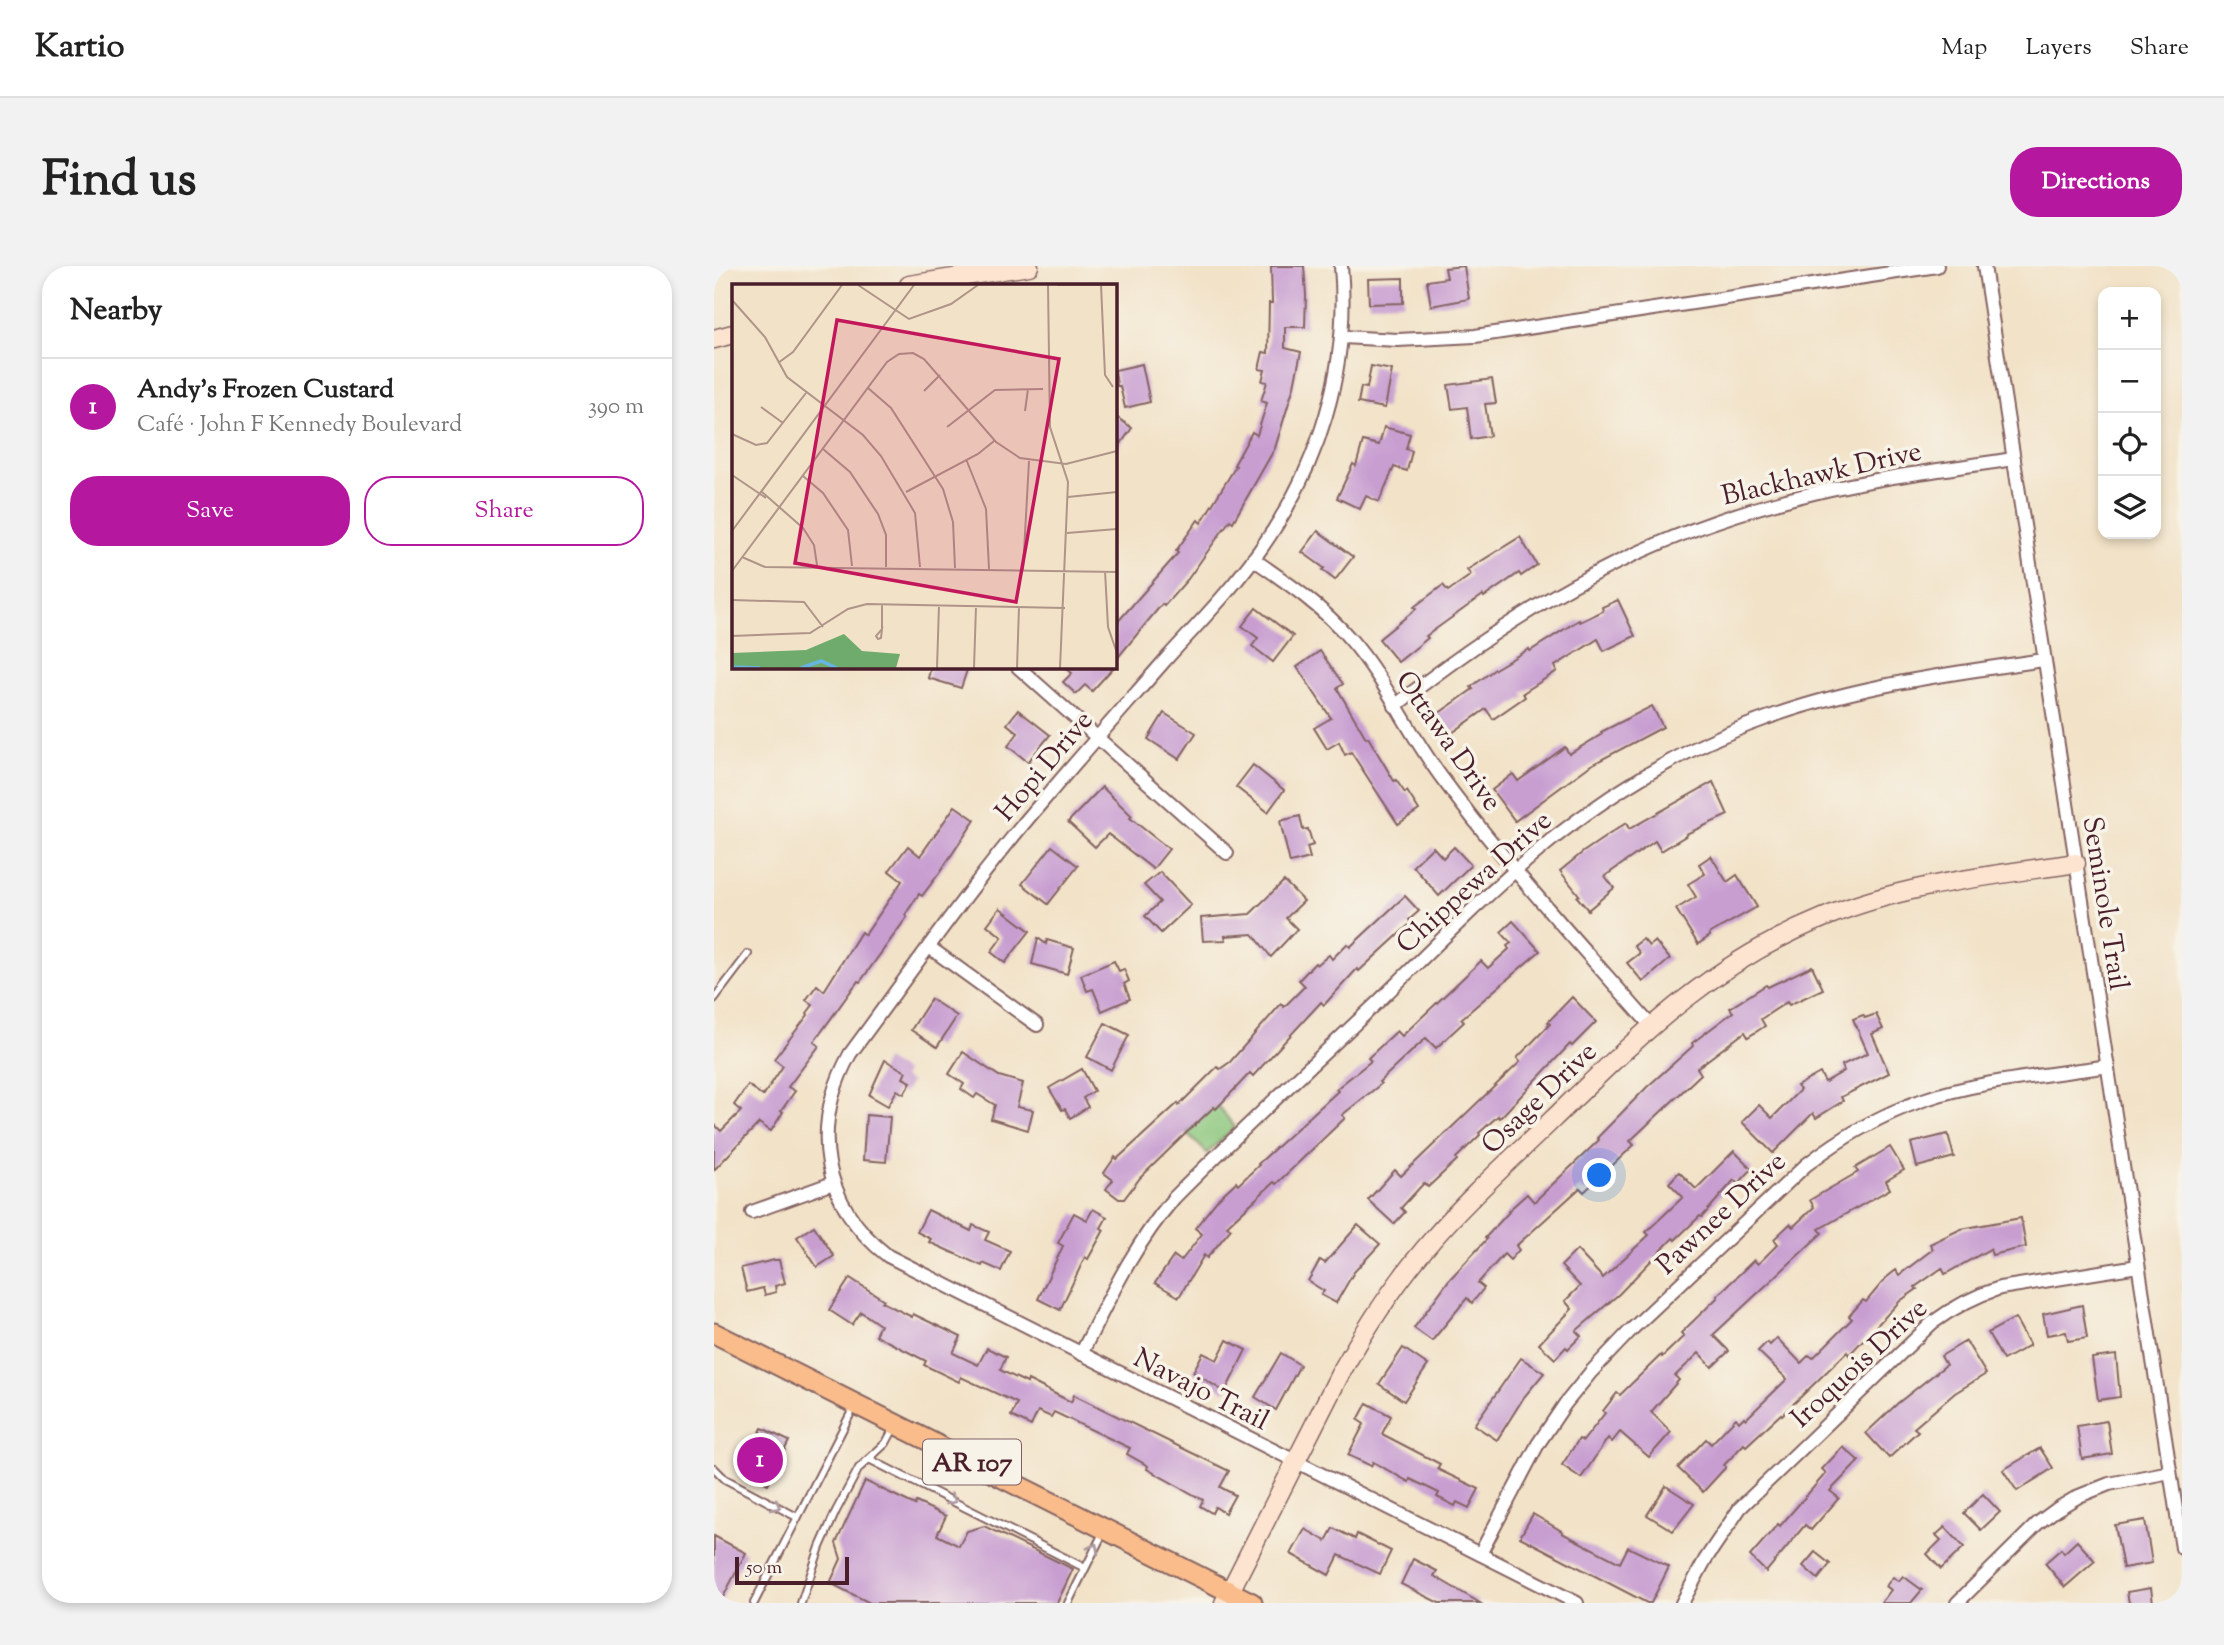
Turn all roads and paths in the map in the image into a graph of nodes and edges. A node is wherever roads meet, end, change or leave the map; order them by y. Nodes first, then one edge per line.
1 (1341, 266) edge
2 (1937, 266) edge
3 (1984, 266) edge
4 (1022, 267) edge
5 (915, 284) edge
6 (732, 334) edge
7 (1342, 337) junction
8 (714, 339) edge
9 (2014, 459) junction
10 (1253, 559) junction
11 (2044, 660) junction
12 (1019, 668) edge
13 (1395, 706) junction
14 (1097, 738) junction
15 (1227, 853) dead end
16 (2076, 863) junction
17 (1517, 870) junction
18 (929, 947) junction
19 (748, 954) dead end
20 (714, 999) edge
21 (1037, 1025) dead end
22 (1651, 1026) junction
23 (2108, 1066) junction
24 (833, 1183) junction
25 (752, 1212) dead end
26 (2138, 1266) junction
27 (714, 1333) edge
28 (1081, 1354) junction
29 (856, 1403) junction
30 (897, 1424) junction
31 (869, 1459) junction
32 (1297, 1462) junction
33 (714, 1468) edge
34 (2170, 1472) junction
35 (797, 1517) junction
36 (1104, 1529) junction
37 (2182, 1548) edge
38 (1480, 1554) junction
39 (1085, 1568) junction
40 (1227, 1597) edge
41 (754, 1603) edge
42 (801, 1603) edge
43 (1068, 1603) edge
44 (1252, 1603) edge
45 (1577, 1603) edge
46 (1682, 1603) edge
47 (1957, 1603) edge

1 - 7 street, Hopi Drive
2 - 7 street
3 - 9 street, Seminole Trail
4 - 5 street
6 - 8 street
7 - 10 street, Hopi Drive
9 - 11 street, Seminole Trail
9 - 13 street, Blackhawk Drive
10 - 13 street, Ottawa Drive
10 - 14 street, Hopi Drive
11 - 16 street, Seminole Trail
11 - 17 street, Chippewa Drive
12 - 14 street
13 - 17 street, Ottawa Drive
14 - 15 street
14 - 18 street, Hopi Drive
16 - 22 street, Osage Drive
16 - 23 street, Seminole Trail
17 - 22 street, Ottawa Drive
17 - 28 street, Chippewa Drive
18 - 21 street
18 - 24 street, Hopi Drive
19 - 20 lane
22 - 32 street, Osage Drive
23 - 26 street, Seminole Trail
23 - 38 street, Pawnee Drive
24 - 25 street
24 - 28 street, Navajo Trail
26 - 34 street, Seminole Trail
26 - 46 street, Iroquois Drive
27 - 29 main road, AR 107
28 - 32 street, Navajo Trail
29 - 30 main road, AR 107
29 - 35 lane
30 - 31 lane
30 - 36 main road, AR 107
31 -> 39 lane
31 - 42 lane
32 - 38 street, Navajo Trail
32 - 40 street, Osage Drive
33 -> 35 lane
34 - 37 street, Seminole Trail
34 - 47 street
35 - 41 lane
39 -> 36 lane
36 - 40 main road, AR 107
38 - 45 street, Navajo Trail
39 - 43 lane
40 - 44 main road, AR 107

